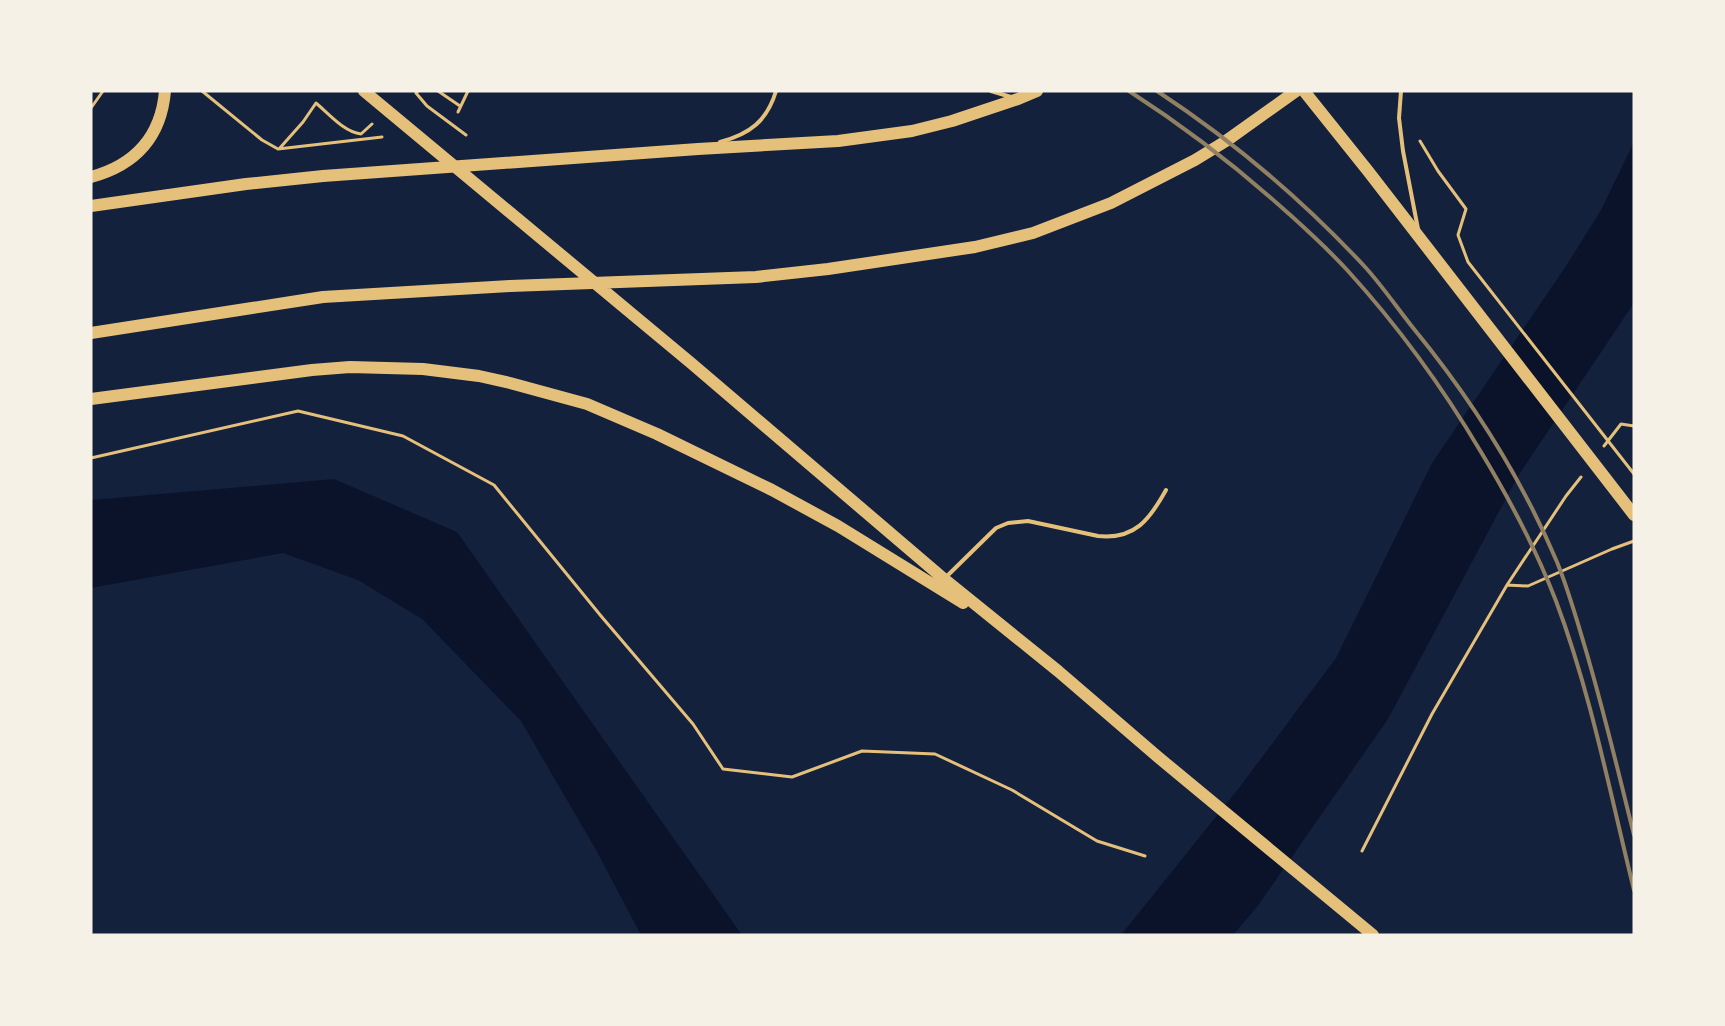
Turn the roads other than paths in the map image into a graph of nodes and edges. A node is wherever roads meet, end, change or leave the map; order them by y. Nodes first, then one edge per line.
1 (165, 91) edge
2 (364, 91) edge
3 (776, 91) edge
4 (991, 91) edge
5 (1037, 91) edge
6 (1296, 91) edge
7 (1304, 91) edge
8 (1401, 91) edge
9 (1018, 99) junction
10 (698, 149) junction
11 (91, 177) edge
12 (91, 206) edge
13 (1420, 239) junction
14 (91, 333) edge
15 (91, 399) edge
16 (1166, 490) dead end
17 (1634, 515) edge
18 (944, 579) junction
19 (1016, 637) junction
20 (1373, 935) edge

1 - 11 main road
2 - 18 main road
3 - 10 lane
4 - 9 lane
5 - 9 main road
6 - 14 main road
7 - 13 main road
8 - 13 lane
9 - 10 main road
10 - 12 main road
13 - 17 main road
15 - 19 main road
16 - 18 lane
18 - 19 main road
19 - 20 main road

